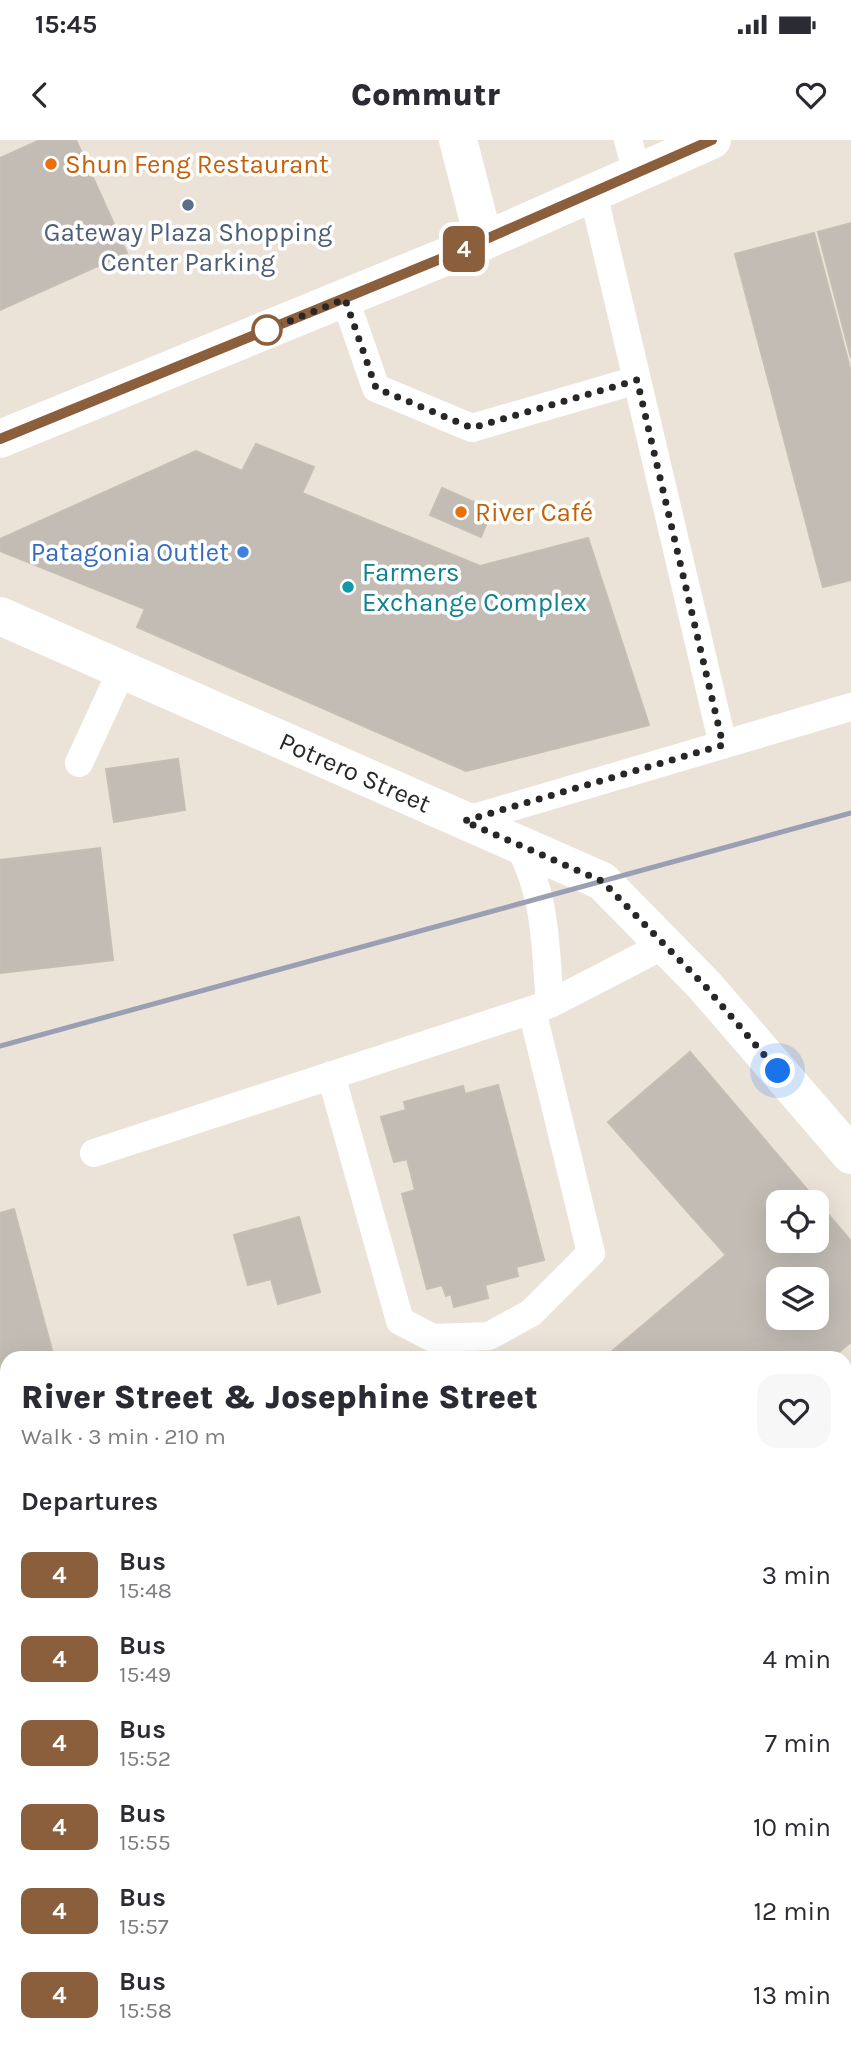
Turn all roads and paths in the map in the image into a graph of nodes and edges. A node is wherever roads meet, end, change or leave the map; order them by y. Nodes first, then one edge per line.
1 (458, 140) edge
2 (712, 140) edge
3 (633, 157) edge
4 (593, 192) junction
5 (484, 241) junction
6 (345, 299) junction
7 (637, 380) junction
8 (0, 439) edge
9 (0, 616) edge
10 (122, 670) junction
11 (851, 708) edge
12 (723, 745) junction
13 (79, 764) dead end
14 (464, 821) junction
15 (519, 845) junction
16 (664, 945) junction
17 (541, 1007) junction
18 (331, 1075) junction
19 (94, 1153) dead end
20 (851, 1156) edge

1 - 5 street
2 - 3 street
3 - 4 street
4 - 5 street
4 - 7 lane
5 - 6 street
6 - 7 lane
6 - 8 street
7 - 12 lane
9 - 10 street, Potrero Street
10 - 13 lane
10 - 14 street, Potrero Street
11 - 12 lane
12 - 14 lane
14 - 15 street, Potrero Street
15 - 16 street, Potrero Street
15 - 17 lane
16 - 17 lane
16 - 20 street, Potrero Street
17 - 18 lane
17 - 18 lane
18 - 19 lane

